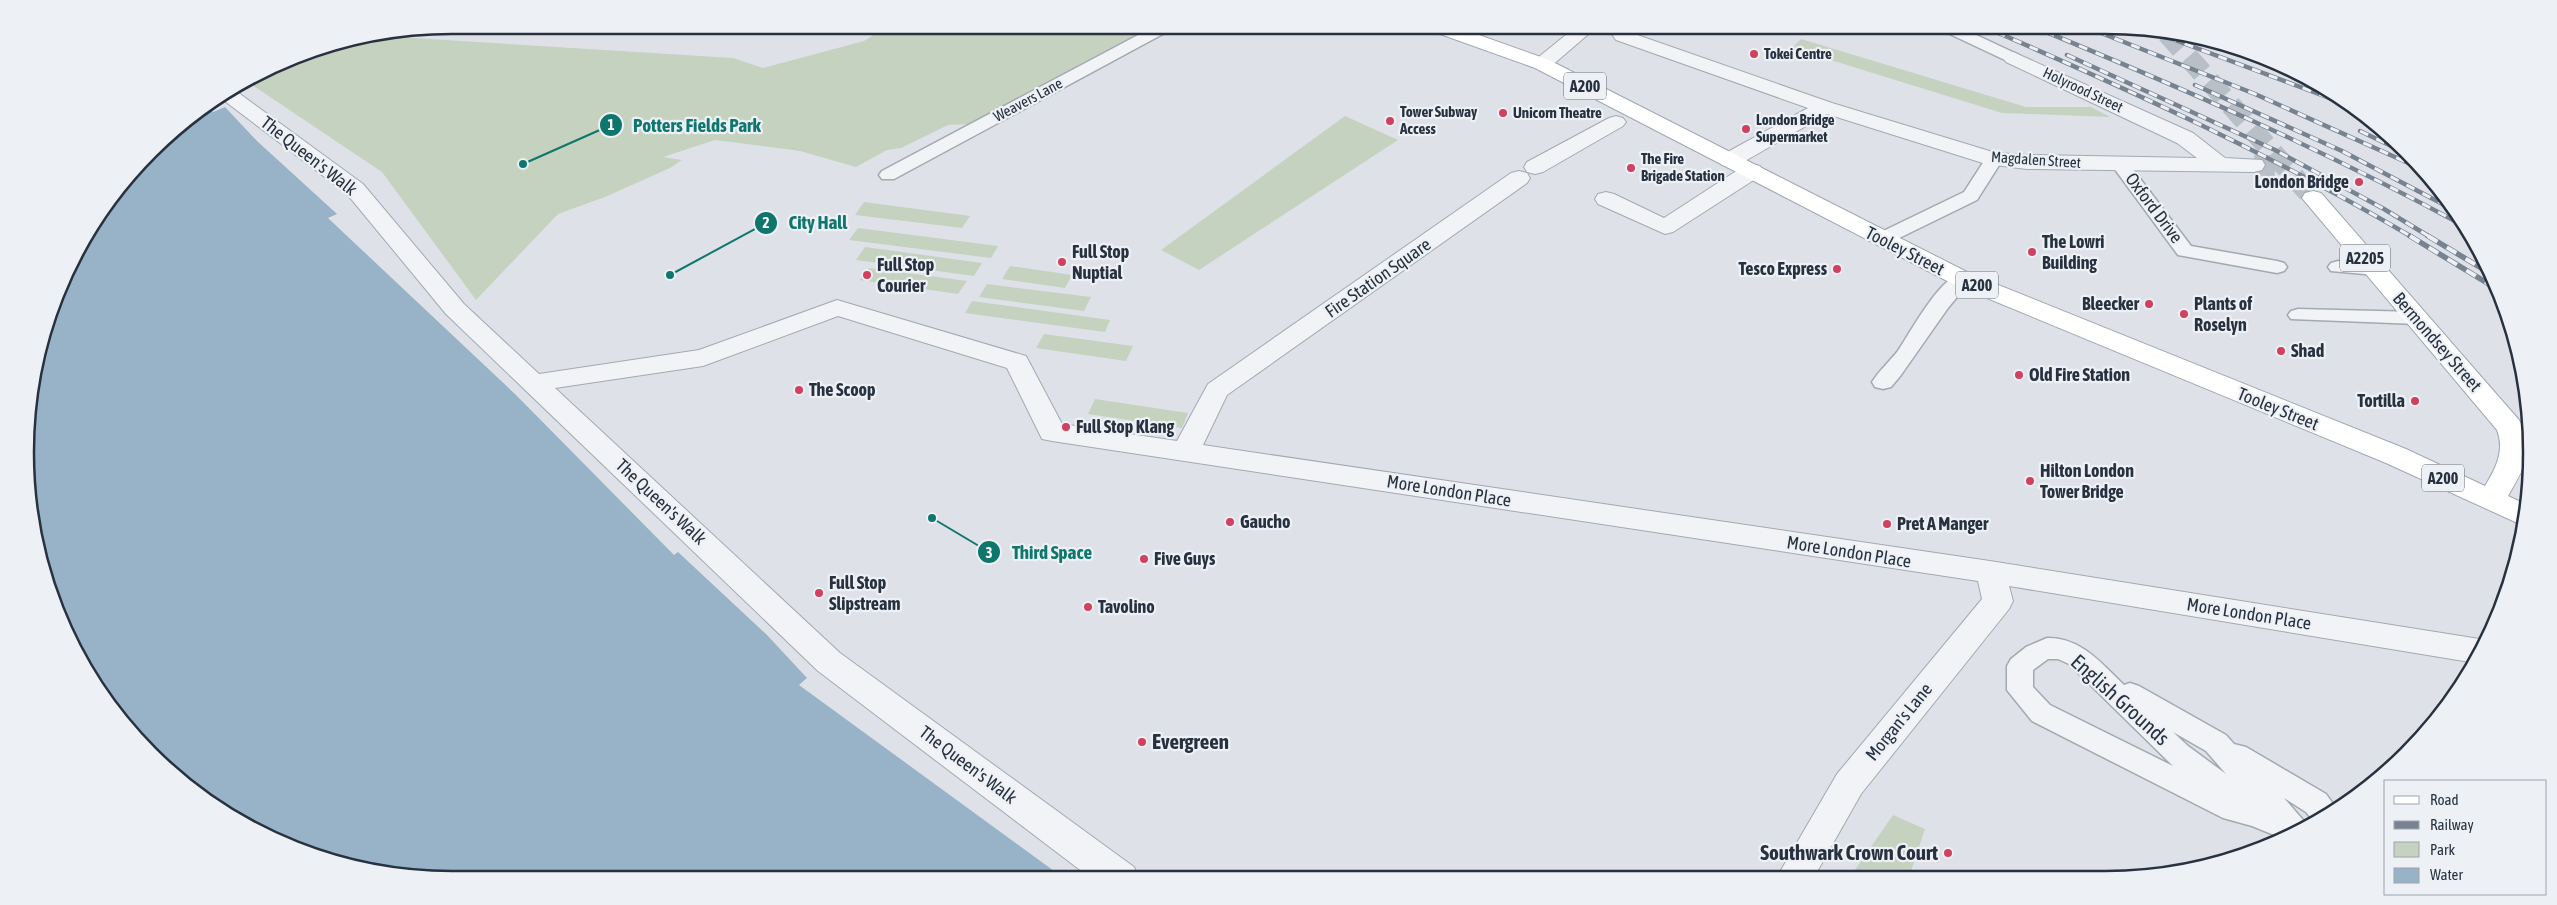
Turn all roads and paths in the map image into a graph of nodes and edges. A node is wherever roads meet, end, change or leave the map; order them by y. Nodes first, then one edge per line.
1 (1152, 34) edge
2 (1458, 34) edge
3 (1579, 34) edge
4 (1961, 34) edge
5 (1623, 36) dead end
6 (2013, 58) joint
7 (1542, 64) junction
8 (232, 97) edge
9 (1825, 107) junction
10 (1616, 122) dead end
11 (1994, 159) junction
12 (1730, 160) junction
13 (2218, 163) junction
14 (2120, 164) junction
15 (2254, 165) tunnel mouth
16 (1752, 171) junction
17 (888, 175) dead end
18 (2313, 198) tunnel mouth
19 (1606, 199) dead end
20 (1882, 239) junction
21 (2277, 267) dead end
22 (2338, 267) dead end
23 (2375, 269) junction
24 (1962, 279) junction
25 (2298, 315) dead end
26 (2417, 318) junction
27 (1883, 382) dead end
28 (533, 383) junction
29 (1186, 451) junction
30 (2491, 500) junction
31 (2519, 513) edge
32 (1990, 572) junction
33 (2474, 650) edge
34 (2099, 676) junction
35 (2216, 743) junction
36 (2322, 810) edge
37 (2255, 814) junction
38 (2292, 827) edge
39 (2289, 828) edge
40 (1113, 871) edge
41 (1799, 871) edge

1 - 17 lane, Weavers Lane
2 - 7 main road, Tooley Street / A200
3 - 7 street
4 - 6 lane, Holyrood Street
5 - 9 street, Magdalen Street
6 - 13 street, Holyrood Street
7 - 12 main road, Tooley Street / A200
8 - 28 street, The Queen's Walk
9 - 11 street, Magdalen Street
9 - 12 street
10 - 29 street, Fire Station Square
11 - 14 street, Magdalen Street
11 - 20 lane
12 - 16 main road, Tooley Street / A200
13 - 14 street, Magdalen Street
13 - 15 street, Magdalen Street
14 - 21 lane, Oxford Drive
16 - 19 street
16 - 20 main road, Tooley Street / A200
18 - 23 main road, Bermondsey Street / A2205
20 - 24 main road, Tooley Street / A200
22 - 23 lane
23 - 26 main road, Bermondsey Street / A2205
24 - 27 lane
24 - 30 main road, Tooley Street / A200
25 - 26 lane
26 - 30 main road, Bermondsey Street / A2205
28 - 29 street, More London Place
28 - 40 street, The Queen's Walk
29 - 32 street, More London Place
30 - 31 main road, Tooley Street / A200
32 - 33 street, More London Place
32 - 41 street, Morgan's Lane
34 - 35 lane
34 - 37 lane, English Grounds
34 - 37 lane, English Grounds
35 - 36 lane
35 - 38 lane
37 - 39 lane, English Grounds

